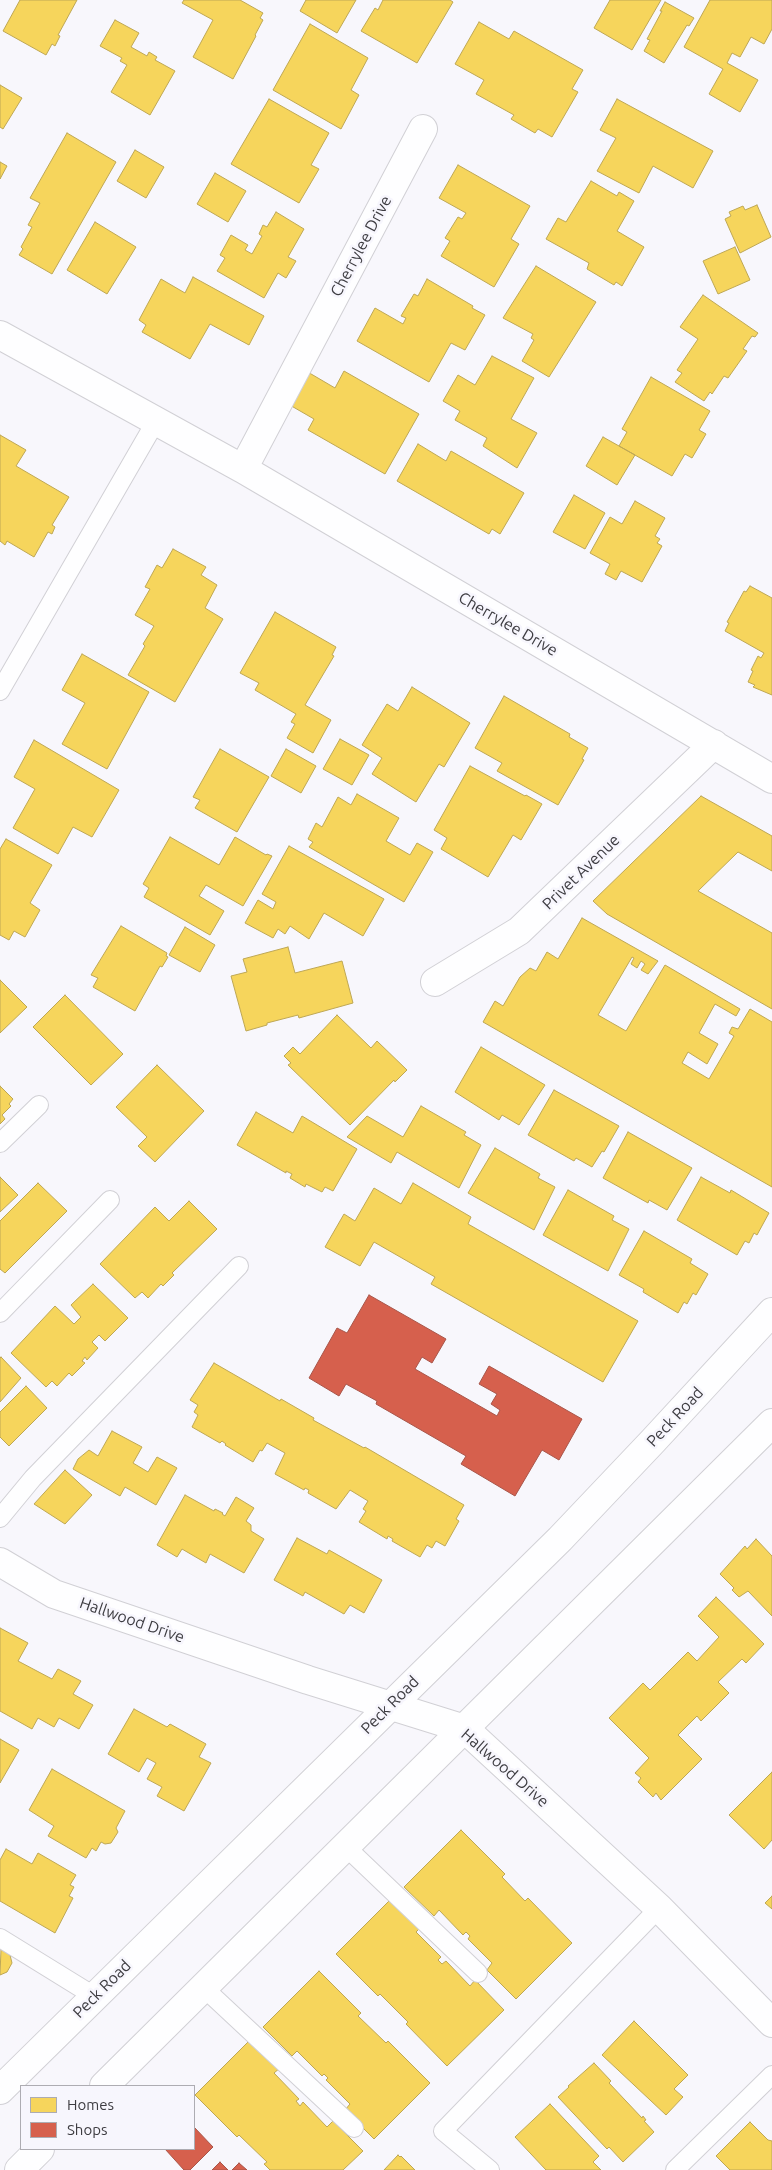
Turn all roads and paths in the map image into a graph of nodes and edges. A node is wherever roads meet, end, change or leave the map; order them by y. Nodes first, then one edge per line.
1 (423, 129) dead end
2 (0, 335) edge
3 (156, 421) junction
4 (243, 469) junction
5 (0, 691) edge
6 (714, 744) junction
7 (772, 779) edge
8 (435, 982) dead end
9 (39, 1105) dead end
10 (0, 1143) edge
11 (110, 1200) dead end
12 (239, 1266) dead end
13 (0, 1312) edge
14 (772, 1312) edge
15 (772, 1423) edge
16 (0, 1518) edge
17 (0, 1562) edge
18 (390, 1705) junction
19 (465, 1729) junction
20 (346, 1847) junction
21 (659, 1908) junction
22 (0, 1938) edge
23 (478, 1973) dead end
24 (204, 1988) junction
25 (94, 1996) junction
26 (772, 2023) edge
27 (772, 2075) edge
28 (105, 2085) edge
29 (0, 2090) edge
30 (354, 2128) dead end
31 (39, 2150) edge
32 (19, 2170) edge
33 (490, 2170) edge
34 (675, 2170) edge

1 - 4 street, Cherrylee Drive
2 - 3 street, Cherrylee Drive
3 - 4 street, Cherrylee Drive
3 - 5 lane
4 - 6 street, Cherrylee Drive
6 - 7 street, Cherrylee Drive
6 - 8 street, Privet Avenue
9 - 10 lane
11 - 13 lane
12 - 16 lane
14 - 18 street, Peck Road
15 - 19 street
17 - 18 street, Hallwood Drive
18 - 19 street, Hallwood Drive
18 - 25 street, Peck Road
19 - 20 street
19 - 21 street, Hallwood Drive
20 - 23 lane
20 - 24 street
21 - 26 street, Hallwood Drive
21 - 33 lane
22 - 25 lane
24 - 28 street
24 - 30 lane
25 - 29 street, Peck Road
27 - 34 lane
31 - 32 street

